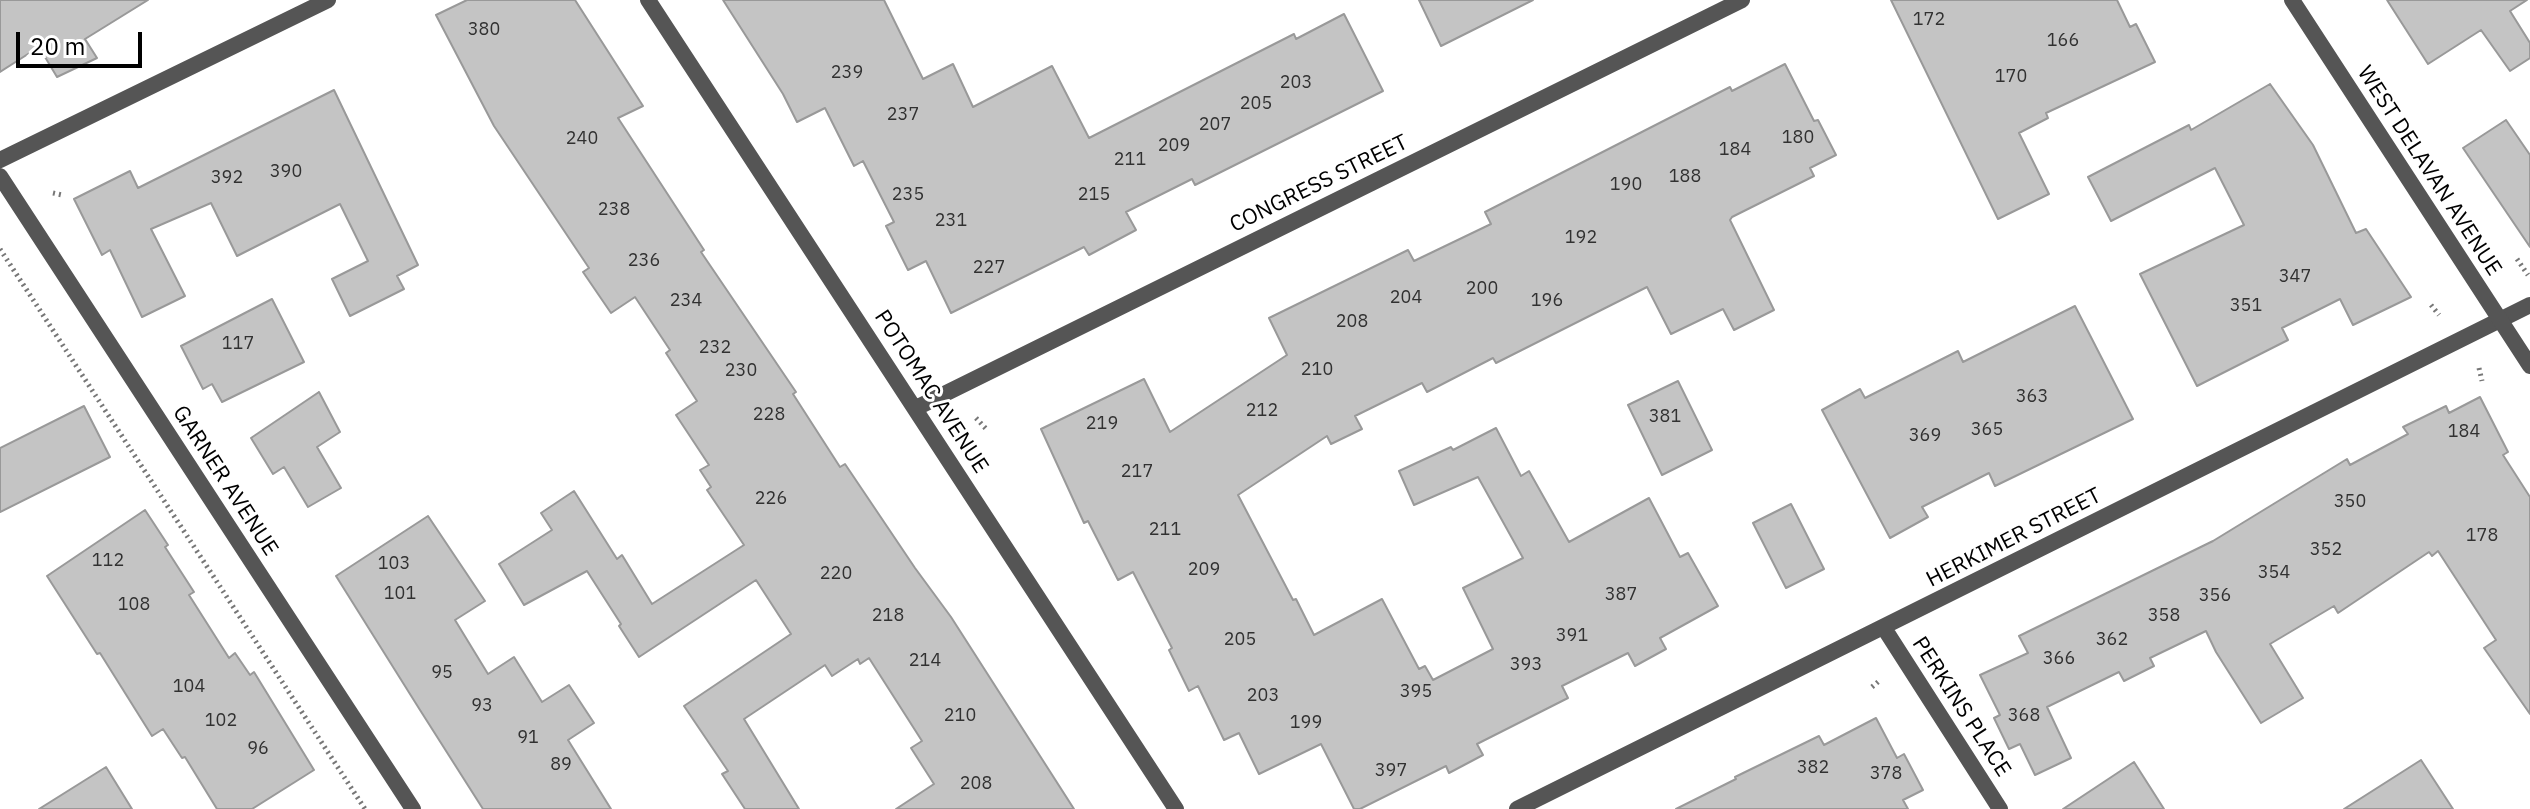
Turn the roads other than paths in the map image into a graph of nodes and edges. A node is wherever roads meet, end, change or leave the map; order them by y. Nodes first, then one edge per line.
1 (328, 0) edge
2 (648, 0) edge
3 (1742, 0) edge
4 (2292, 0) edge
5 (0, 160) edge
6 (0, 176) edge
7 (2530, 305) edge
8 (2500, 320) junction
9 (2530, 366) edge
10 (916, 408) junction
11 (1884, 628) junction
12 (413, 809) edge
13 (1176, 809) edge
14 (1517, 809) edge
15 (2000, 809) edge

1 - 5 street
2 - 10 street, POTOMAC AVENUE
3 - 10 street, CONGRESS STREET
4 - 8 street, WEST DELAVAN AVENUE
6 - 12 street, GARNER AVENUE
7 - 8 street, HERKIMER STREET
8 - 9 street, WEST DELAVAN AVENUE
8 - 11 street, HERKIMER STREET
10 - 13 street, POTOMAC AVENUE
11 - 14 street, HERKIMER STREET
11 - 15 street, PERKINS PLACE

